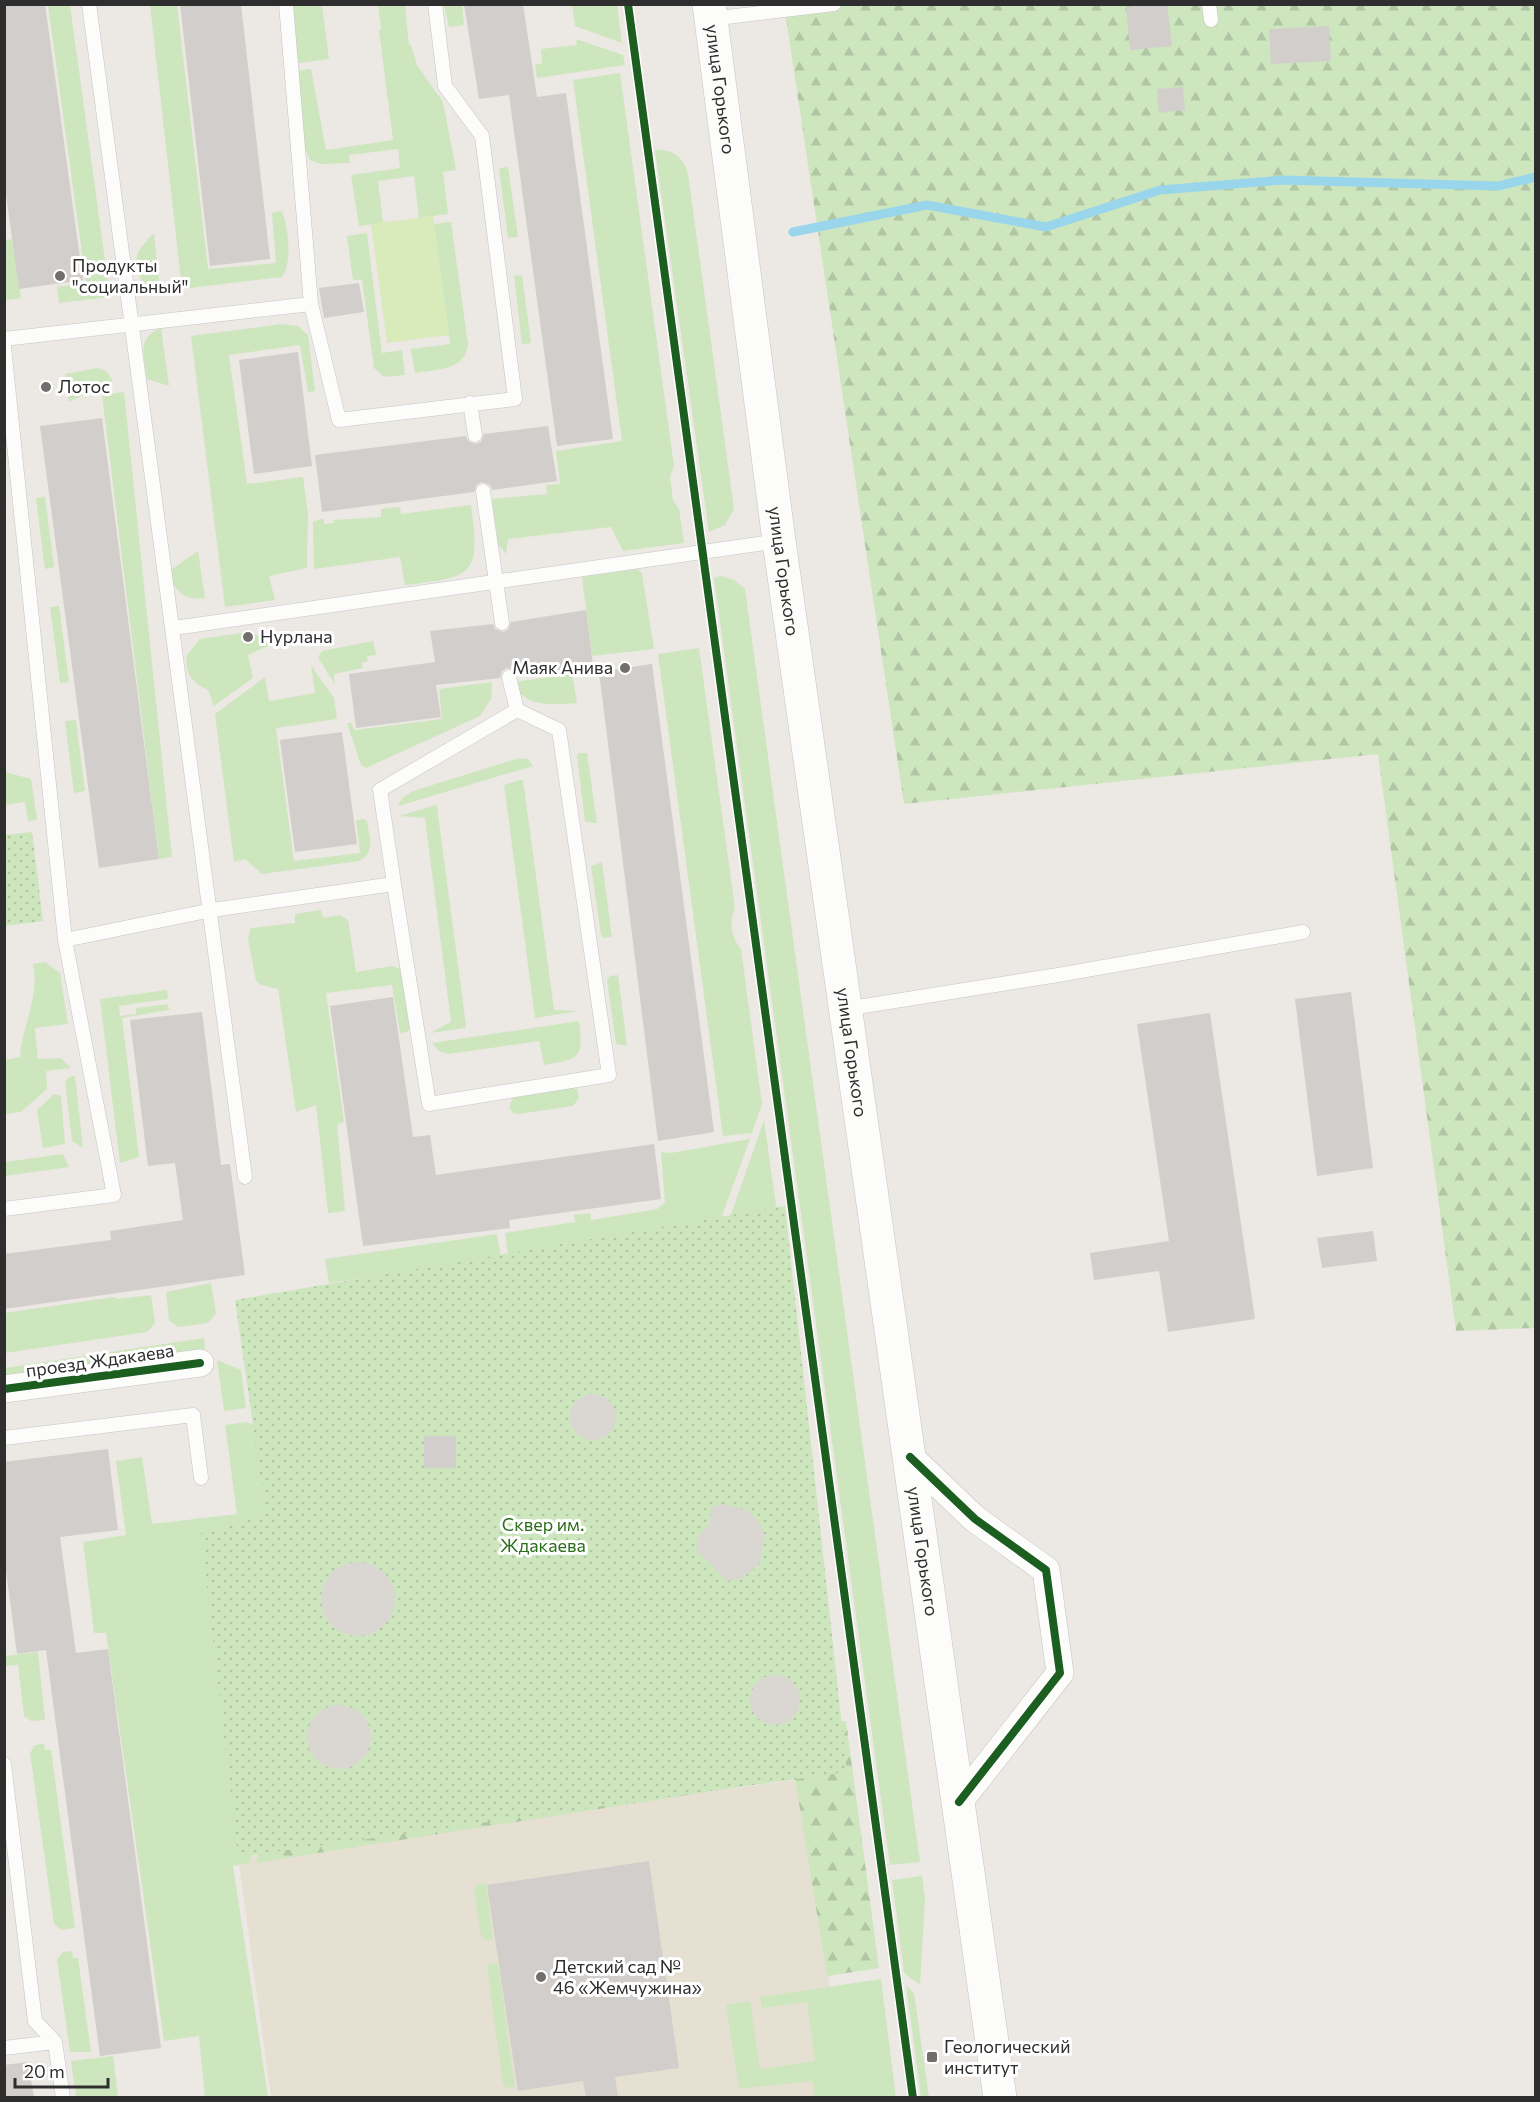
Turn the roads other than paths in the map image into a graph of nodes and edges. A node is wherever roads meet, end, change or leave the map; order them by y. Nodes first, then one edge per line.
1 (89, 4) edge
2 (285, 4) edge
3 (435, 4) edge
4 (834, 4) edge
5 (1209, 4) edge
6 (710, 12) edge
7 (1211, 20) dead end
8 (311, 304) junction
9 (130, 323) junction
10 (4, 339) edge
11 (4, 347) edge
12 (470, 403) junction
13 (475, 435) dead end
14 (483, 491) dead end
15 (779, 541) junction
16 (496, 582) junction
17 (502, 623) dead end
18 (174, 628) junction
19 (510, 677) dead end
20 (517, 711) junction
21 (394, 884) junction
22 (212, 910) junction
23 (1303, 932) dead end
24 (66, 940) junction
25 (845, 1009) junction
26 (245, 1177) dead end
27 (4, 1209) edge
28 (200, 1363) dead end
29 (4, 1389) edge
30 (4, 1438) edge
31 (910, 1457) junction
32 (201, 1478) dead end
33 (4, 1764) edge
34 (959, 1802) junction
35 (55, 2042) junction
36 (4, 2048) edge
37 (63, 2097) edge
38 (1000, 2097) edge

1 - 9 lane
2 - 8 lane
3 - 12 lane
4 - 6 lane
5 - 7 lane
6 - 15 main road, улица Горького
8 - 9 lane
8 - 12 lane
9 - 10 lane
9 - 18 lane
11 - 24 lane
12 - 13 lane
14 - 16 lane
15 - 16 lane
15 - 25 main road, улица Горького
16 - 17 lane
16 - 18 lane
18 - 22 lane
19 - 20 lane
20 - 21 lane
20 - 21 lane
21 - 22 lane
22 - 24 lane
22 - 26 lane
23 - 25 lane
24 - 27 lane
25 - 31 main road, улица Горького
28 - 29 street, проезд Ждакаева
30 - 32 lane
31 - 34 main road, улица Горького
31 - 34 street
33 - 35 lane
34 - 38 main road, улица Горького
35 - 36 lane
35 - 37 lane

